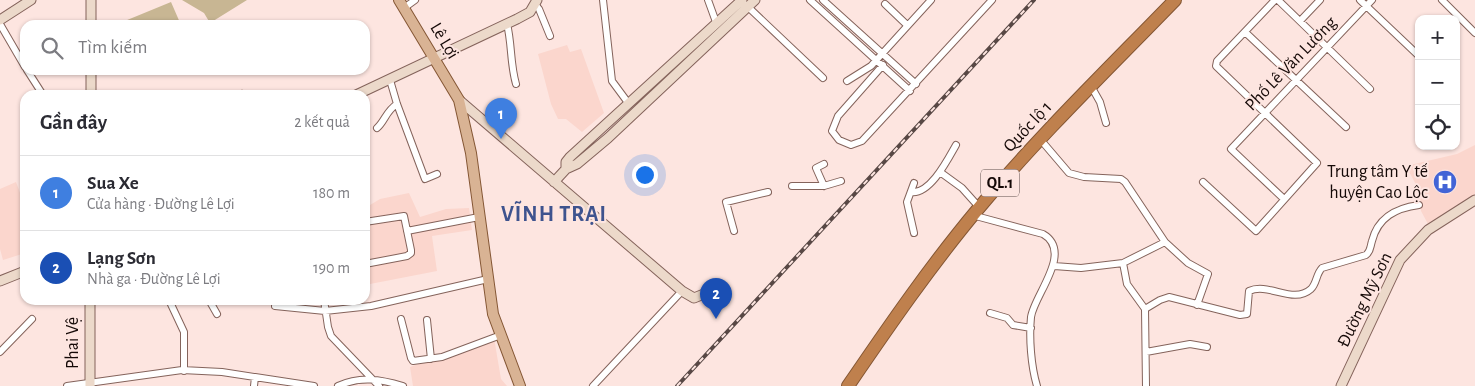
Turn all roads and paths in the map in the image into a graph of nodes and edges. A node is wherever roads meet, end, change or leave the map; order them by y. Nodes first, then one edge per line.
1 (31, 0) edge
2 (91, 0) edge
3 (416, 0) edge
4 (603, 0) edge
5 (708, 0) edge
6 (742, 0) edge
7 (755, 0) edge
8 (810, 0) edge
9 (931, 0) edge
10 (992, 0) edge
11 (1175, 0) edge
12 (1276, 0) edge
13 (1320, 0) edge
14 (1360, 0) edge
15 (1372, 0) edge
16 (1442, 0) edge
17 (538, 1) edge
18 (820, 2) edge
19 (402, 4) edge
20 (885, 4) dead end
21 (1366, 6) junction
22 (748, 8) junction
23 (91, 20) edge
24 (1300, 21) junction
25 (0, 22) edge
26 (507, 24) junction
27 (714, 25) junction
28 (907, 25) junction
29 (1245, 32) junction
30 (1475, 33) edge
31 (718, 35) junction
32 (550, 36) dead end
33 (1327, 48) junction
34 (1415, 52) edge
35 (882, 53) junction
36 (435, 56) junction
37 (20, 57) edge
38 (876, 59) junction
39 (883, 65) junction
40 (30, 75) edge
41 (91, 75) edge
42 (823, 78) dead end
43 (390, 80) junction
44 (1296, 80) junction
45 (847, 81) dead end
46 (516, 84) dead end
47 (916, 84) junction
48 (1091, 86) junction
49 (646, 87) junction
50 (1370, 89) dead end
51 (40, 90) edge
52 (91, 90) edge
53 (367, 90) edge
54 (910, 90) junction
55 (654, 95) junction
56 (459, 100) junction
57 (397, 104) junction
58 (629, 104) junction
59 (1264, 112) junction
60 (1106, 124) dead end
61 (1346, 127) dead end
62 (376, 128) dead end
63 (601, 130) junction
64 (608, 138) junction
65 (1040, 139) junction
66 (956, 145) dead end
67 (824, 164) dead end
68 (566, 169) junction
69 (940, 172) junction
70 (437, 174) dead end
71 (841, 181) dead end
72 (554, 182) junction
73 (1203, 182) dead end
74 (914, 183) dead end
75 (792, 186) dead end
76 (824, 186) junction
77 (768, 192) dead end
78 (911, 192) junction
79 (1284, 199) junction
80 (1475, 200) edge
81 (1419, 205) dead end
82 (976, 211) junction
83 (479, 217) junction
84 (370, 221) edge
85 (407, 231) junction
86 (734, 231) dead end
87 (914, 233) dead end
88 (1165, 242) junction
89 (1123, 262) junction
90 (370, 263) edge
91 (1054, 266) junction
92 (20, 273) edge
93 (488, 279) junction
94 (0, 281) edge
95 (716, 289) dead end
96 (682, 291) junction
97 (90, 305) edge
98 (171, 305) edge
99 (212, 305) edge
100 (324, 305) edge
101 (1196, 305) junction
102 (275, 306) dead end
103 (1145, 309) junction
104 (325, 311) junction
105 (990, 313) dead end
106 (217, 314) dead end
107 (32, 319) dead end
108 (401, 319) dead end
109 (427, 320) dead end
110 (1031, 328) junction
111 (501, 335) junction
112 (1207, 346) dead end
113 (0, 352) edge
114 (1146, 352) junction
115 (431, 359) junction
116 (184, 371) junction
117 (255, 377) junction
118 (369, 379) junction
119 (90, 384) edge
120 (67, 386) edge
121 (254, 386) edge
122 (314, 386) edge
123 (338, 386) edge
124 (378, 386) edge
125 (403, 386) edge
126 (520, 386) edge
127 (594, 386) edge
128 (848, 386) edge
129 (1037, 386) edge
130 (1146, 386) edge
131 (1341, 386) edge

1 - 25 street
2 - 23 street
3 - 19 street
4 - 58 street
5 - 27 street
6 - 22 street
6 - 27 street
7 - 22 street
8 - 18 street
9 - 28 street
10 - 47 street
11 - 48 highway, Quốc lộ 1 / QL.1
12 - 24 street
12 - 29 street
13 - 24 street
14 - 21 street
15 - 21 street, Phố Lê Văn Lương
16 - 30 street
17 - 26 street
17 - 32 street
18 - 35 street
18 - 38 street
19 - 36 main road, Lê Lợi
20 - 28 street
21 - 33 street, Phố Lê Văn Lương
21 - 34 street
22 - 31 street
22 - 42 street
24 - 33 street
25 - 37 street
26 - 36 street
26 - 46 street
27 - 31 street
27 - 49 street
28 - 35 street
29 - 44 street
29 - 59 street
31 - 55 street
33 - 44 street, Phố Lê Văn Lương
33 - 50 street
35 - 38 street
35 - 47 street
36 - 43 street
36 - 56 main road, Lê Lợi
38 - 39 street
38 - 45 street
39 - 54 street
39 - 54 street
40 - 51 street
41 - 52 street
43 - 53 street
43 - 57 street
44 - 59 street, Phố Lê Văn Lương
44 - 61 street
47 - 54 street
48 - 60 street
48 - 65 highway, Quốc lộ 1 / QL.1
49 - 55 street
49 - 58 street
55 - 64 street
56 - 72 street
56 - 83 main road, Lê Lợi
57 - 62 street
57 - 70 street
58 - 63 street
59 - 79 street, Phố Lê Văn Lương
59 - 79 street
63 - 64 street
63 - 68 street
64 - 68 street
65 - 82 highway, Quốc lộ 1 / QL.1
65 - 88 street
66 - 69 street
67 - 76 street
68 - 72 street
69 - 78 street
69 - 82 street
71 - 76 street
72 - 96 street
73 - 79 street
74 - 78 street
75 - 76 street
77 - 86 street
78 - 87 street
80 - 131 street, Đường Mỹ Sơn
81 - 101 street
82 - 91 street
82 - 128 highway, Quốc lộ 1 / QL.1
83 - 85 street
83 - 93 main road, Lê Lợi
84 - 85 street
85 - 90 street
88 - 89 street
88 - 101 street
89 - 91 street
89 - 103 street
91 - 110 street
92 - 94 street
93 - 104 street
93 - 111 main road, Lê Lợi
95 - 96 street
96 - 127 street
97 - 119 street, Phai Vệ
98 - 116 street
99 - 106 street
100 - 104 street
101 - 103 street
102 - 104 street
103 - 114 street
104 - 118 street
105 - 110 street
107 - 113 street
108 - 115 street
109 - 115 street
110 - 129 street
111 - 115 street
111 - 126 main road, Lê Lợi
112 - 114 street
114 - 130 street
116 - 117 street
116 - 119 street
117 - 121 street
117 - 122 street
118 - 123 street
118 - 124 street
118 - 125 street
119 - 120 street

